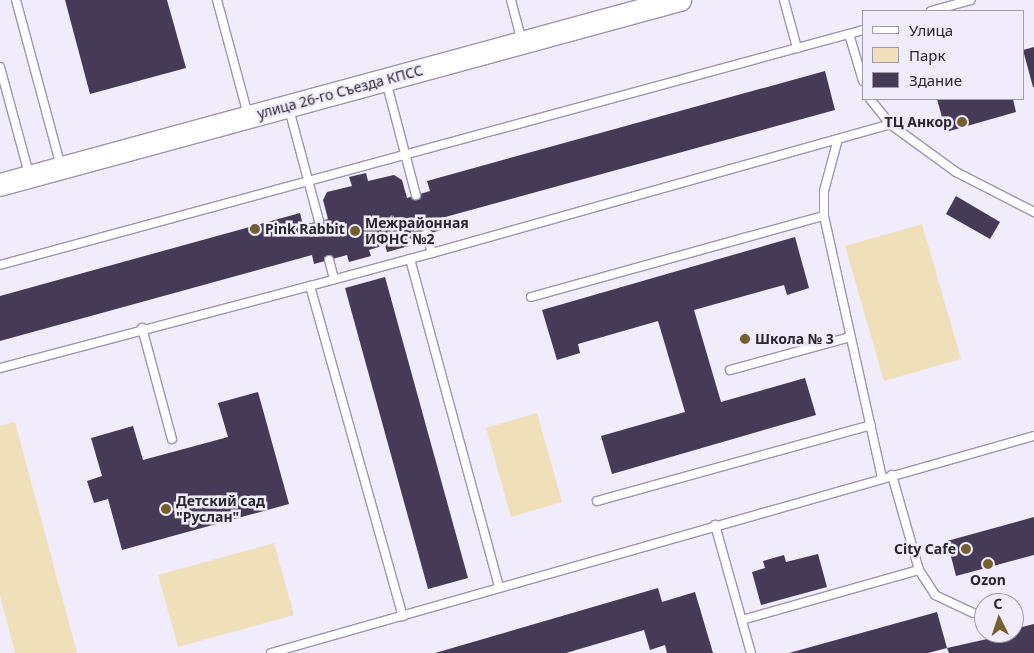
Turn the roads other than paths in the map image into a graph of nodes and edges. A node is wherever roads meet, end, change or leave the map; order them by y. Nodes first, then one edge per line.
1 (16, 0) edge
2 (217, 0) edge
3 (511, 0) edge
4 (680, 0) edge
5 (784, 0) edge
6 (971, 0) edge
7 (935, 10) edge
8 (862, 30) edge
9 (849, 34) junction
10 (522, 43) junction
11 (796, 48) junction
12 (0, 68) edge
13 (862, 78) edge
14 (386, 80) junction
15 (871, 100) edge
16 (288, 106) junction
17 (249, 117) junction
18 (890, 124) junction
19 (838, 139) junction
20 (405, 155) junction
21 (61, 168) junction
22 (30, 176) junction
23 (308, 181) junction
24 (0, 185) edge
25 (416, 195) dead end
26 (1034, 212) edge
27 (824, 216) junction
28 (318, 221) dead end
29 (427, 234) dead end
30 (432, 253) junction
31 (410, 259) junction
32 (329, 260) dead end
33 (0, 265) edge
34 (334, 279) junction
35 (310, 286) junction
36 (531, 297) dead end
37 (142, 328) junction
38 (851, 337) junction
39 (0, 368) edge
40 (730, 370) dead end
41 (870, 425) junction
42 (1034, 436) edge
43 (172, 439) dead end
44 (892, 475) junction
45 (882, 478) junction
46 (597, 501) dead end
47 (715, 525) junction
48 (919, 570) junction
49 (499, 587) junction
50 (973, 613) dead end
51 (403, 616) junction
52 (742, 620) junction
53 (271, 653) edge
54 (751, 653) edge

1 - 21 lane
2 - 17 lane
3 - 10 lane
4 - 10 main road, улица 26-го Съезда КПСС
5 - 11 lane
6 - 7 lane
8 - 9 lane
9 - 11 lane
9 - 13 lane
10 - 14 main road, улица 26-го Съезда КПСС
11 - 20 lane
12 - 22 lane
14 - 16 main road, улица 26-го Съезда КПСС
14 - 20 lane
15 - 18 lane
16 - 17 main road, улица 26-го Съезда КПСС
16 - 23 lane
17 - 21 main road, улица 26-го Съезда КПСС
18 - 19 lane
18 - 26 lane
19 - 27 lane
19 - 30 lane
20 - 23 lane
20 - 25 lane
21 - 22 main road, улица 26-го Съезда КПСС
22 - 24 main road, улица 26-го Съезда КПСС
23 - 28 lane
23 - 33 lane
27 - 36 lane
27 - 38 lane
29 - 30 lane
30 - 31 lane
31 - 34 lane
31 - 49 lane
32 - 34 lane
34 - 35 lane
35 - 37 lane
35 - 51 lane
37 - 39 lane
37 - 43 lane
38 - 40 lane
38 - 41 lane
41 - 45 lane
41 - 46 lane
42 - 44 lane
44 - 45 lane
44 - 48 lane
45 - 47 lane
47 - 49 lane
47 - 52 lane
48 - 50 lane
48 - 52 lane
49 - 51 lane
51 - 53 lane
52 - 54 lane

